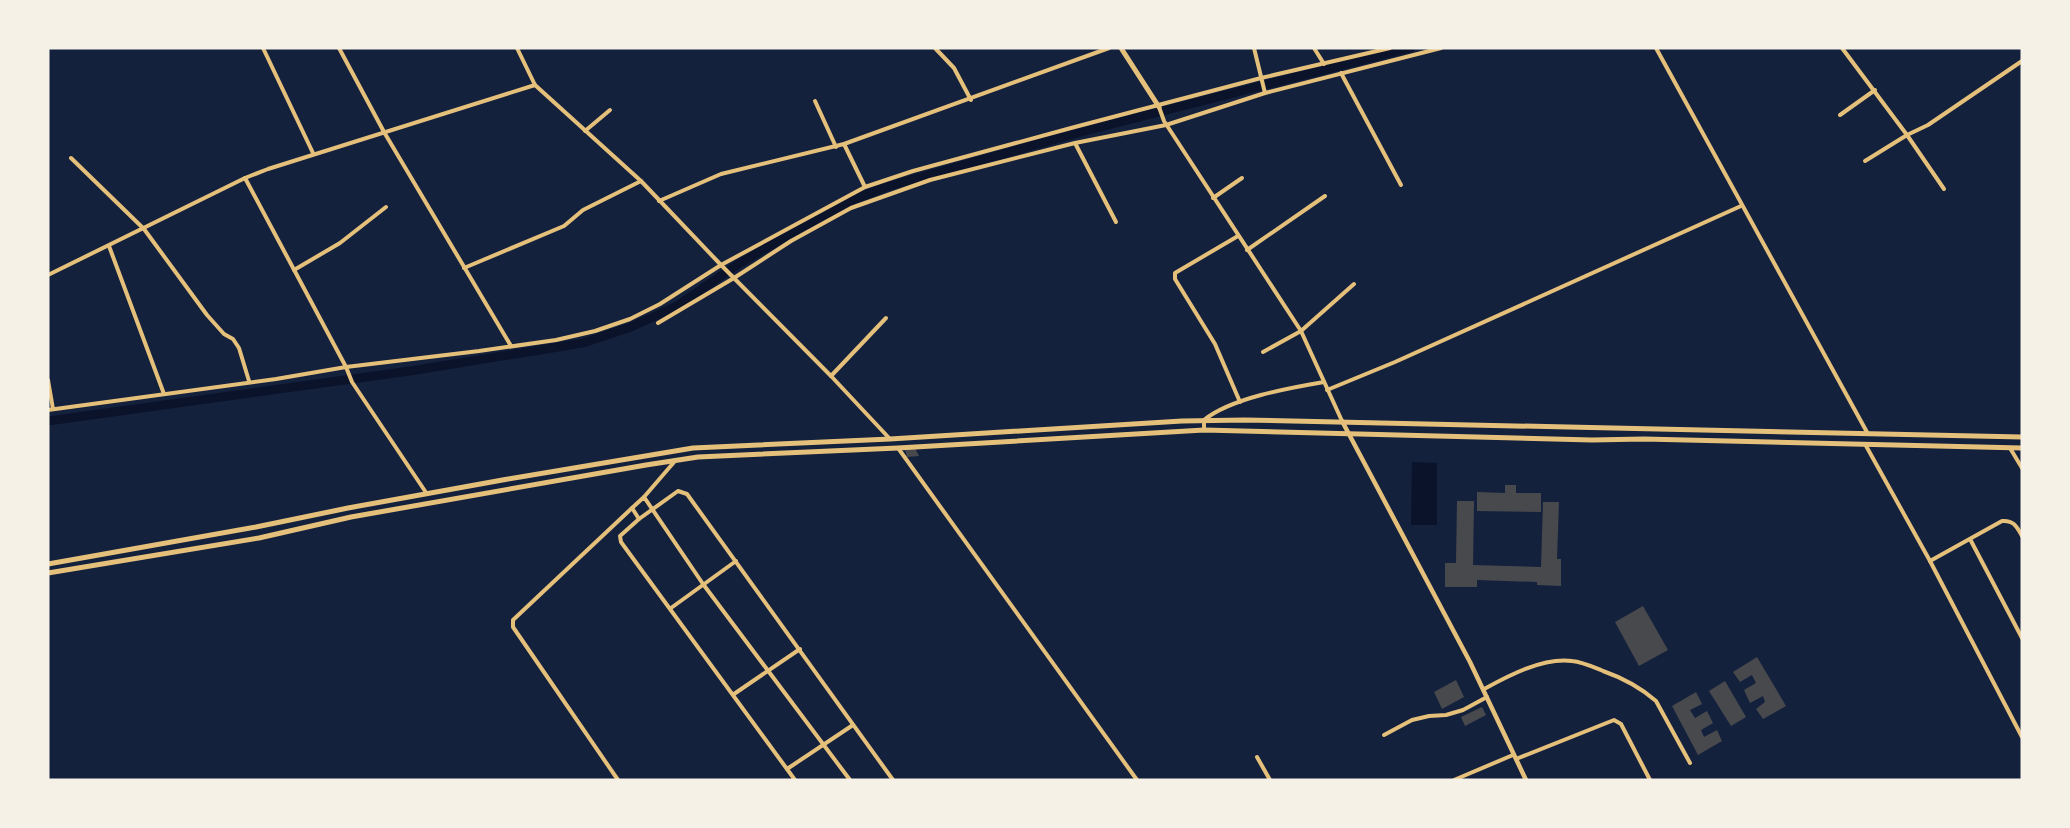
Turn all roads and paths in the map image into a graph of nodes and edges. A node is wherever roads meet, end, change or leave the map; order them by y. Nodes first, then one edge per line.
1 (262, 48) edge
2 (339, 48) edge
3 (517, 48) edge
4 (935, 48) edge
5 (1109, 48) edge
6 (1121, 48) edge
7 (1254, 48) edge
8 (1314, 48) edge
9 (1390, 48) edge
10 (1441, 48) edge
11 (1656, 48) edge
12 (1843, 48) edge
13 (2022, 61) edge
14 (1324, 64) junction
15 (1341, 73) junction
16 (1262, 79) junction
17 (535, 85) junction
18 (1875, 90) junction
19 (1264, 91) junction
20 (815, 100) dead end
21 (971, 100) junction
22 (1158, 106) junction
23 (610, 110) dead end
24 (1840, 115) dead end
25 (1165, 123) junction
26 (585, 131) junction
27 (384, 132) junction
28 (1907, 135) junction
29 (1075, 143) junction
30 (844, 144) junction
31 (836, 147) junction
32 (313, 153) junction
33 (71, 158) dead end
34 (1866, 161) dead end
35 (245, 178) junction
36 (1242, 178) dead end
37 (641, 181) junction
38 (1401, 185) dead end
39 (865, 187) junction
40 (1944, 189) dead end
41 (1325, 196) dead end
42 (1213, 198) junction
43 (659, 201) junction
44 (1741, 206) junction
45 (386, 207) dead end
46 (1116, 222) dead end
47 (144, 229) junction
48 (1238, 236) junction
49 (109, 246) junction
50 (1247, 250) junction
51 (722, 267) junction
52 (465, 268) junction
53 (294, 270) junction
54 (48, 274) edge
55 (733, 277) junction
56 (1354, 284) dead end
57 (886, 318) dead end
58 (658, 323) dead end
59 (1301, 331) junction
60 (511, 347) junction
61 (1263, 352) dead end
62 (347, 369) junction
63 (831, 376) junction
64 (48, 380) edge
65 (249, 381) junction
66 (1324, 382) junction
67 (1327, 390) junction
68 (164, 394) junction
69 (1239, 402) junction
70 (50, 409) edge
71 (1204, 420) junction
72 (1342, 421) junction
73 (1513, 426) junction
74 (1204, 430) junction
75 (1348, 432) junction
76 (1868, 435) junction
77 (1512, 437) junction
78 (2022, 437) edge
79 (890, 439) junction
80 (1865, 444) junction
81 (898, 448) junction
82 (2010, 448) junction
83 (2022, 448) edge
84 (676, 460) junction
85 (2022, 468) edge
86 (428, 494) junction
87 (644, 497) junction
88 (632, 508) junction
89 (652, 509) junction
90 (639, 519) junction
91 (2022, 536) edge
92 (1970, 540) junction
93 (736, 561) junction
94 (1930, 561) junction
95 (48, 564) edge
96 (48, 573) edge
97 (703, 584) junction
98 (671, 608) junction
99 (2022, 638) edge
100 (800, 649) junction
101 (768, 670) junction
102 (1484, 689) junction
103 (733, 694) junction
104 (1487, 697) junction
105 (853, 724) junction
106 (1384, 735) dead end
107 (2022, 737) edge
108 (824, 744) junction
109 (1257, 757) dead end
110 (1514, 757) junction
111 (1690, 763) dead end
112 (787, 769) junction
113 (618, 780) edge
114 (795, 780) edge
115 (850, 780) edge
116 (892, 780) edge
117 (1137, 780) edge
118 (1270, 780) edge
119 (1454, 780) edge
120 (1526, 780) edge
121 (1650, 780) edge

1 - 32 street
2 - 27 street
3 - 17 street
4 - 21 street
5 - 21 street
6 - 22 main road
7 - 16 street
8 - 14 street
9 - 14 street
10 - 15 street
11 - 44 street
12 - 18 street
13 - 28 street
14 - 16 street
15 - 19 street
15 - 38 street
16 - 19 street
16 - 22 street
17 - 26 street
17 - 27 street
18 - 24 street
18 - 28 street
19 - 25 street
20 - 31 street
21 - 30 street
22 - 25 street
22 - 39 street
23 - 26 street
25 - 29 street
25 - 42 street
26 - 37 street
27 - 32 street
27 - 52 street
28 - 34 street
28 - 40 street
29 - 46 street
29 - 55 street
30 - 31 street
30 - 39 street
31 - 43 street
32 - 35 street
33 - 47 street
35 - 47 street
35 - 53 street
36 - 42 street
37 - 43 street
37 - 52 street
39 - 51 street
41 - 50 street
42 - 48 street
43 - 51 street
44 - 67 street
44 - 76 street
45 - 53 street
47 - 49 street
47 - 65 street
48 - 50 street
48 - 69 street
49 - 54 street
49 - 68 street
50 - 59 street
51 - 55 street
51 - 60 street
52 - 60 street
53 - 62 street
55 - 58 street
55 - 63 street
56 - 59 street
57 - 63 street
59 - 61 street
59 - 66 street
60 - 62 street
62 - 65 street
62 - 86 street
63 - 79 street
64 - 70 street
65 - 68 street
66 - 67 street
66 - 69 street
67 - 72 street
68 - 70 street
69 - 71 street
71 - 72 main road
71 - 74 street
71 - 79 main road
72 - 73 main road
72 - 75 street
73 - 76 main road
73 - 77 main road
74 - 75 main road
74 - 81 main road
75 - 77 main road
75 - 102 street
76 - 78 main road
77 - 80 main road
79 - 86 main road
80 - 82 main road
80 - 94 street
81 - 84 main road
81 - 117 street
82 - 83 main road
82 - 85 street
84 - 87 street
84 - 96 main road
86 - 95 main road
87 - 88 street
87 - 89 street
88 - 90 street
88 - 113 street
89 - 90 street
89 - 93 street
89 - 97 street
90 - 98 street
91 - 92 street
92 - 94 street
92 - 99 street
93 - 97 street
93 - 100 street
94 - 107 street
97 - 98 street
97 - 101 street
98 - 103 street
100 - 101 street
100 - 105 street
101 - 103 street
101 - 108 street
102 - 104 street
102 - 111 street
103 - 112 street
104 - 106 street
104 - 110 street
105 - 108 street
105 - 116 street
108 - 112 street
108 - 115 street
109 - 118 street
110 - 119 street
110 - 120 street
110 - 121 street
112 - 114 street

